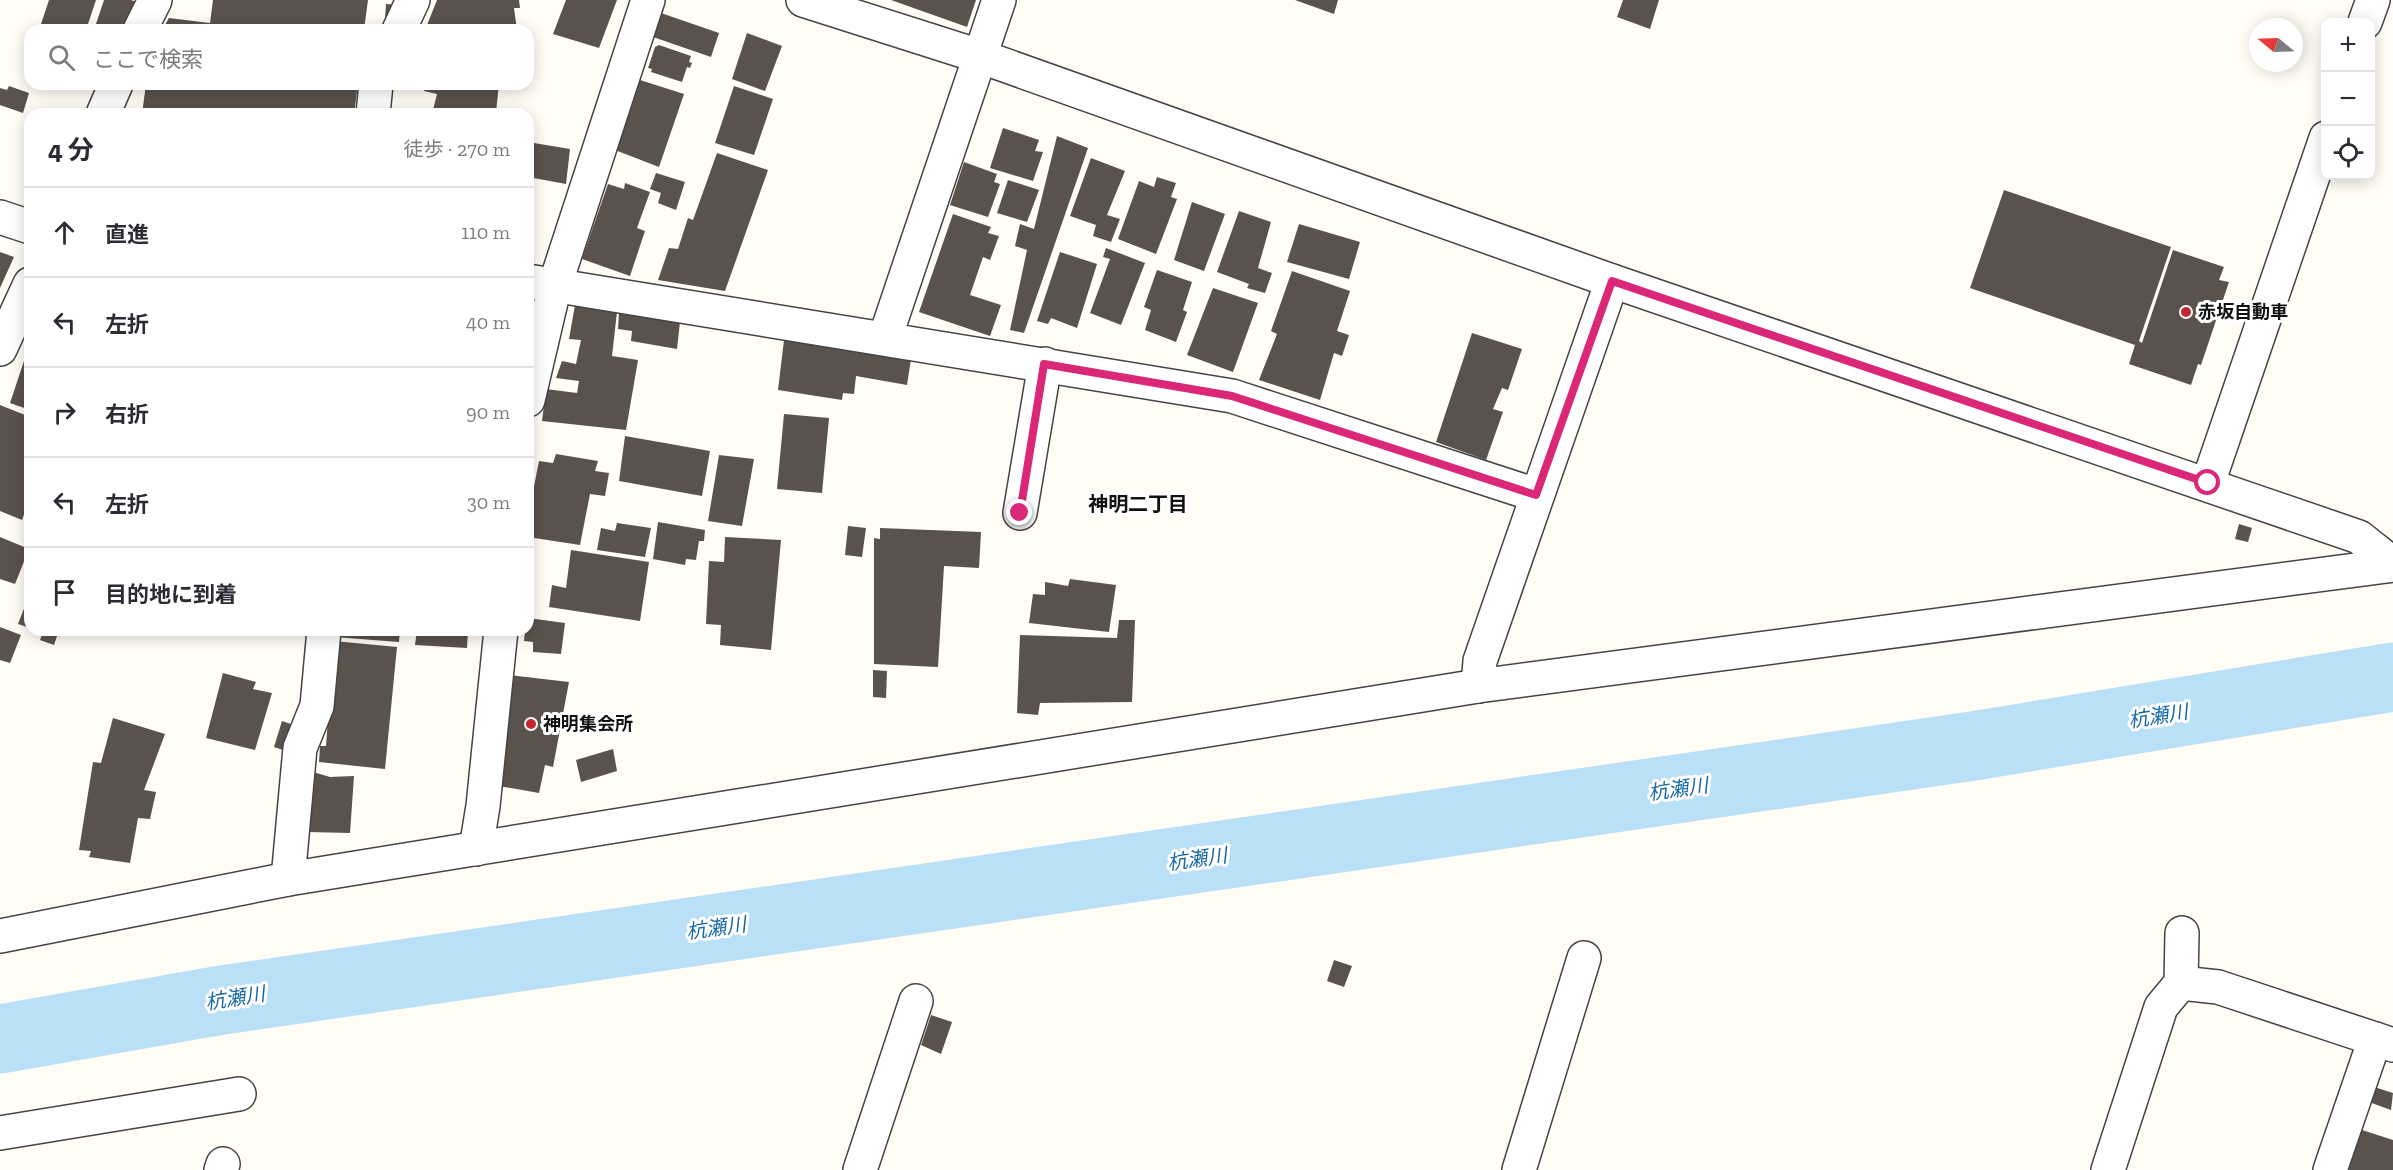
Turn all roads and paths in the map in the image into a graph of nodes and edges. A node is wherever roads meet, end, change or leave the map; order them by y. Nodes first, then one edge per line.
1 (154, 0) edge
2 (413, 0) edge
3 (648, 0) edge
4 (803, 0) edge
5 (999, 0) edge
6 (2373, 0) edge
7 (2366, 18) edge
8 (143, 24) edge
9 (402, 24) edge
10 (980, 56) junction
11 (113, 90) edge
12 (375, 90) edge
13 (106, 108) edge
14 (374, 108) edge
15 (2321, 150) edge
16 (0, 217) edge
17 (24, 224) edge
18 (1612, 281) junction
19 (542, 283) edge
20 (24, 298) edge
21 (885, 338) junction
22 (0, 349) edge
23 (534, 350) edge
24 (1044, 364) junction
25 (2208, 483) junction
26 (1536, 495) junction
27 (1020, 513) dead end
28 (2393, 564) edge
29 (323, 636) edge
30 (500, 636) edge
31 (1478, 686) junction
32 (476, 849) junction
33 (288, 879) junction
34 (2182, 933) dead end
35 (0, 936) edge
36 (1584, 958) dead end
37 (2181, 983) junction
38 (916, 1001) dead end
39 (2384, 1042) edge
40 (239, 1094) dead end
41 (0, 1133) edge
42 (860, 1170) edge
43 (1519, 1170) edge
44 (2108, 1170) edge
45 (2330, 1170) edge

1 - 8 street
2 - 9 street
3 - 19 street
4 - 10 street
5 - 10 street
6 - 7 street
10 - 18 street
10 - 21 street
11 - 13 street
12 - 14 street
15 - 25 street
16 - 17 street
18 - 25 street
18 - 26 street
19 - 21 street
19 - 23 street
20 - 22 street
21 - 24 street
24 - 26 street
24 - 27 street
25 - 28 street
26 - 31 street
28 - 31 street
29 - 33 street
30 - 32 street
31 - 32 street
32 - 33 street
33 - 35 street
34 - 37 street
36 - 43 street
37 - 39 street
37 - 44 street
38 - 42 street
39 - 45 street
40 - 41 street

